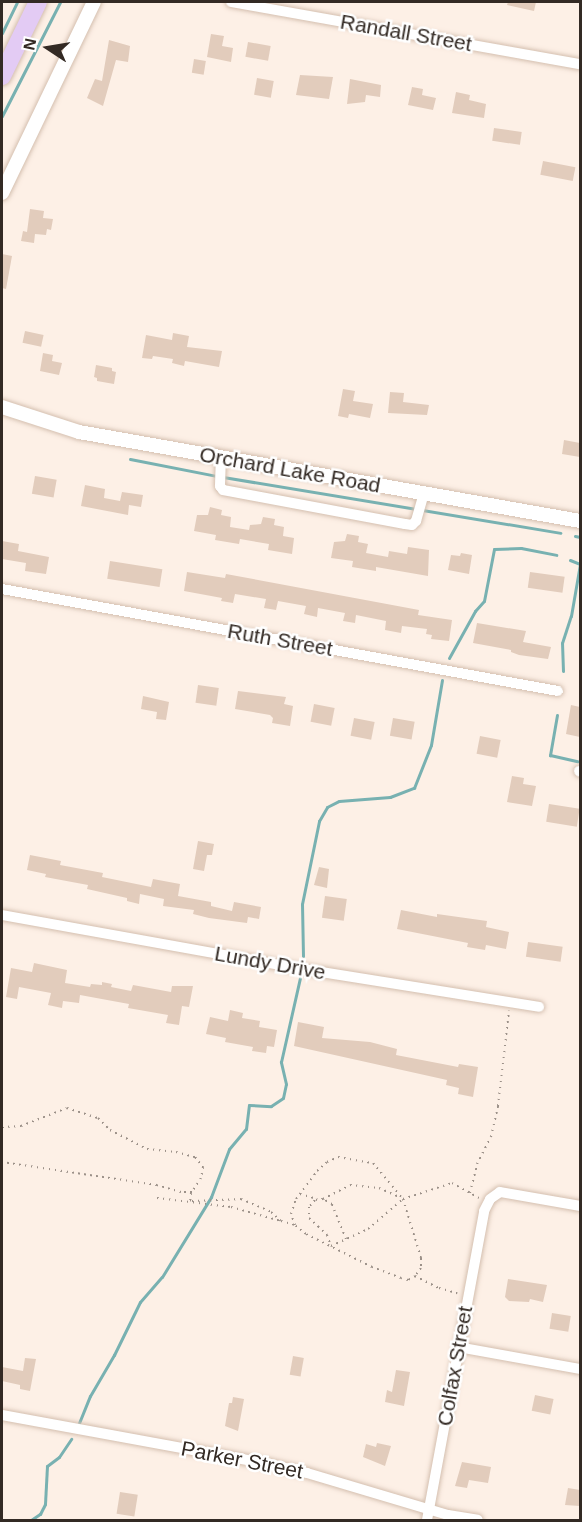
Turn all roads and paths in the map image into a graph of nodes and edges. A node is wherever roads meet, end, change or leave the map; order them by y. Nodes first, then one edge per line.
1 (38, 2) edge
2 (94, 2) edge
3 (231, 2) edge
4 (580, 64) edge
5 (2, 76) edge
6 (2, 193) edge
7 (2, 407) edge
8 (221, 456) junction
9 (424, 494) junction
10 (580, 522) edge
11 (2, 589) edge
12 (558, 690) dead end
13 (2, 915) edge
14 (510, 1002) junction
15 (539, 1007) dead end
16 (2, 1127) edge
17 (2, 1162) edge
18 (192, 1192) junction
19 (470, 1193) junction
20 (300, 1194) junction
21 (157, 1198) dead end
22 (323, 1199) junction
23 (403, 1199) junction
24 (580, 1206) edge
25 (486, 1207) junction
26 (281, 1221) junction
27 (295, 1225) junction
28 (346, 1239) junction
29 (331, 1246) junction
30 (416, 1276) junction
31 (468, 1296) junction
32 (458, 1347) junction
33 (580, 1368) edge
34 (2, 1415) edge
35 (428, 1515) edge
36 (478, 1521) edge

1 - 5 highway
2 - 6 main road
3 - 4 street, Randall Street
7 - 8 main road, Orchard Lake Road
8 - 9 main road, Orchard Lake Road
8 - 9 street
9 - 10 main road, Orchard Lake Road
11 - 12 street, Ruth Street
13 - 14 street, Lundy Drive
14 - 15 street, Lundy Drive
14 - 19 path
16 - 18 path
17 - 18 path
18 - 26 path
19 - 23 path
19 - 25 path
20 - 22 path
20 - 23 path
20 - 27 path
21 - 26 path
22 - 23 path
22 - 28 path
22 - 29 path
23 - 28 path
23 - 30 path
24 - 25 street
25 - 31 street, Colfax Street
26 - 27 path
27 - 29 path
28 - 29 path
29 - 30 path
30 - 31 path
31 - 32 street, Colfax Street
32 - 33 street
32 - 35 street, Colfax Street
34 - 35 street, Parker Street
35 - 36 street, Parker Street

